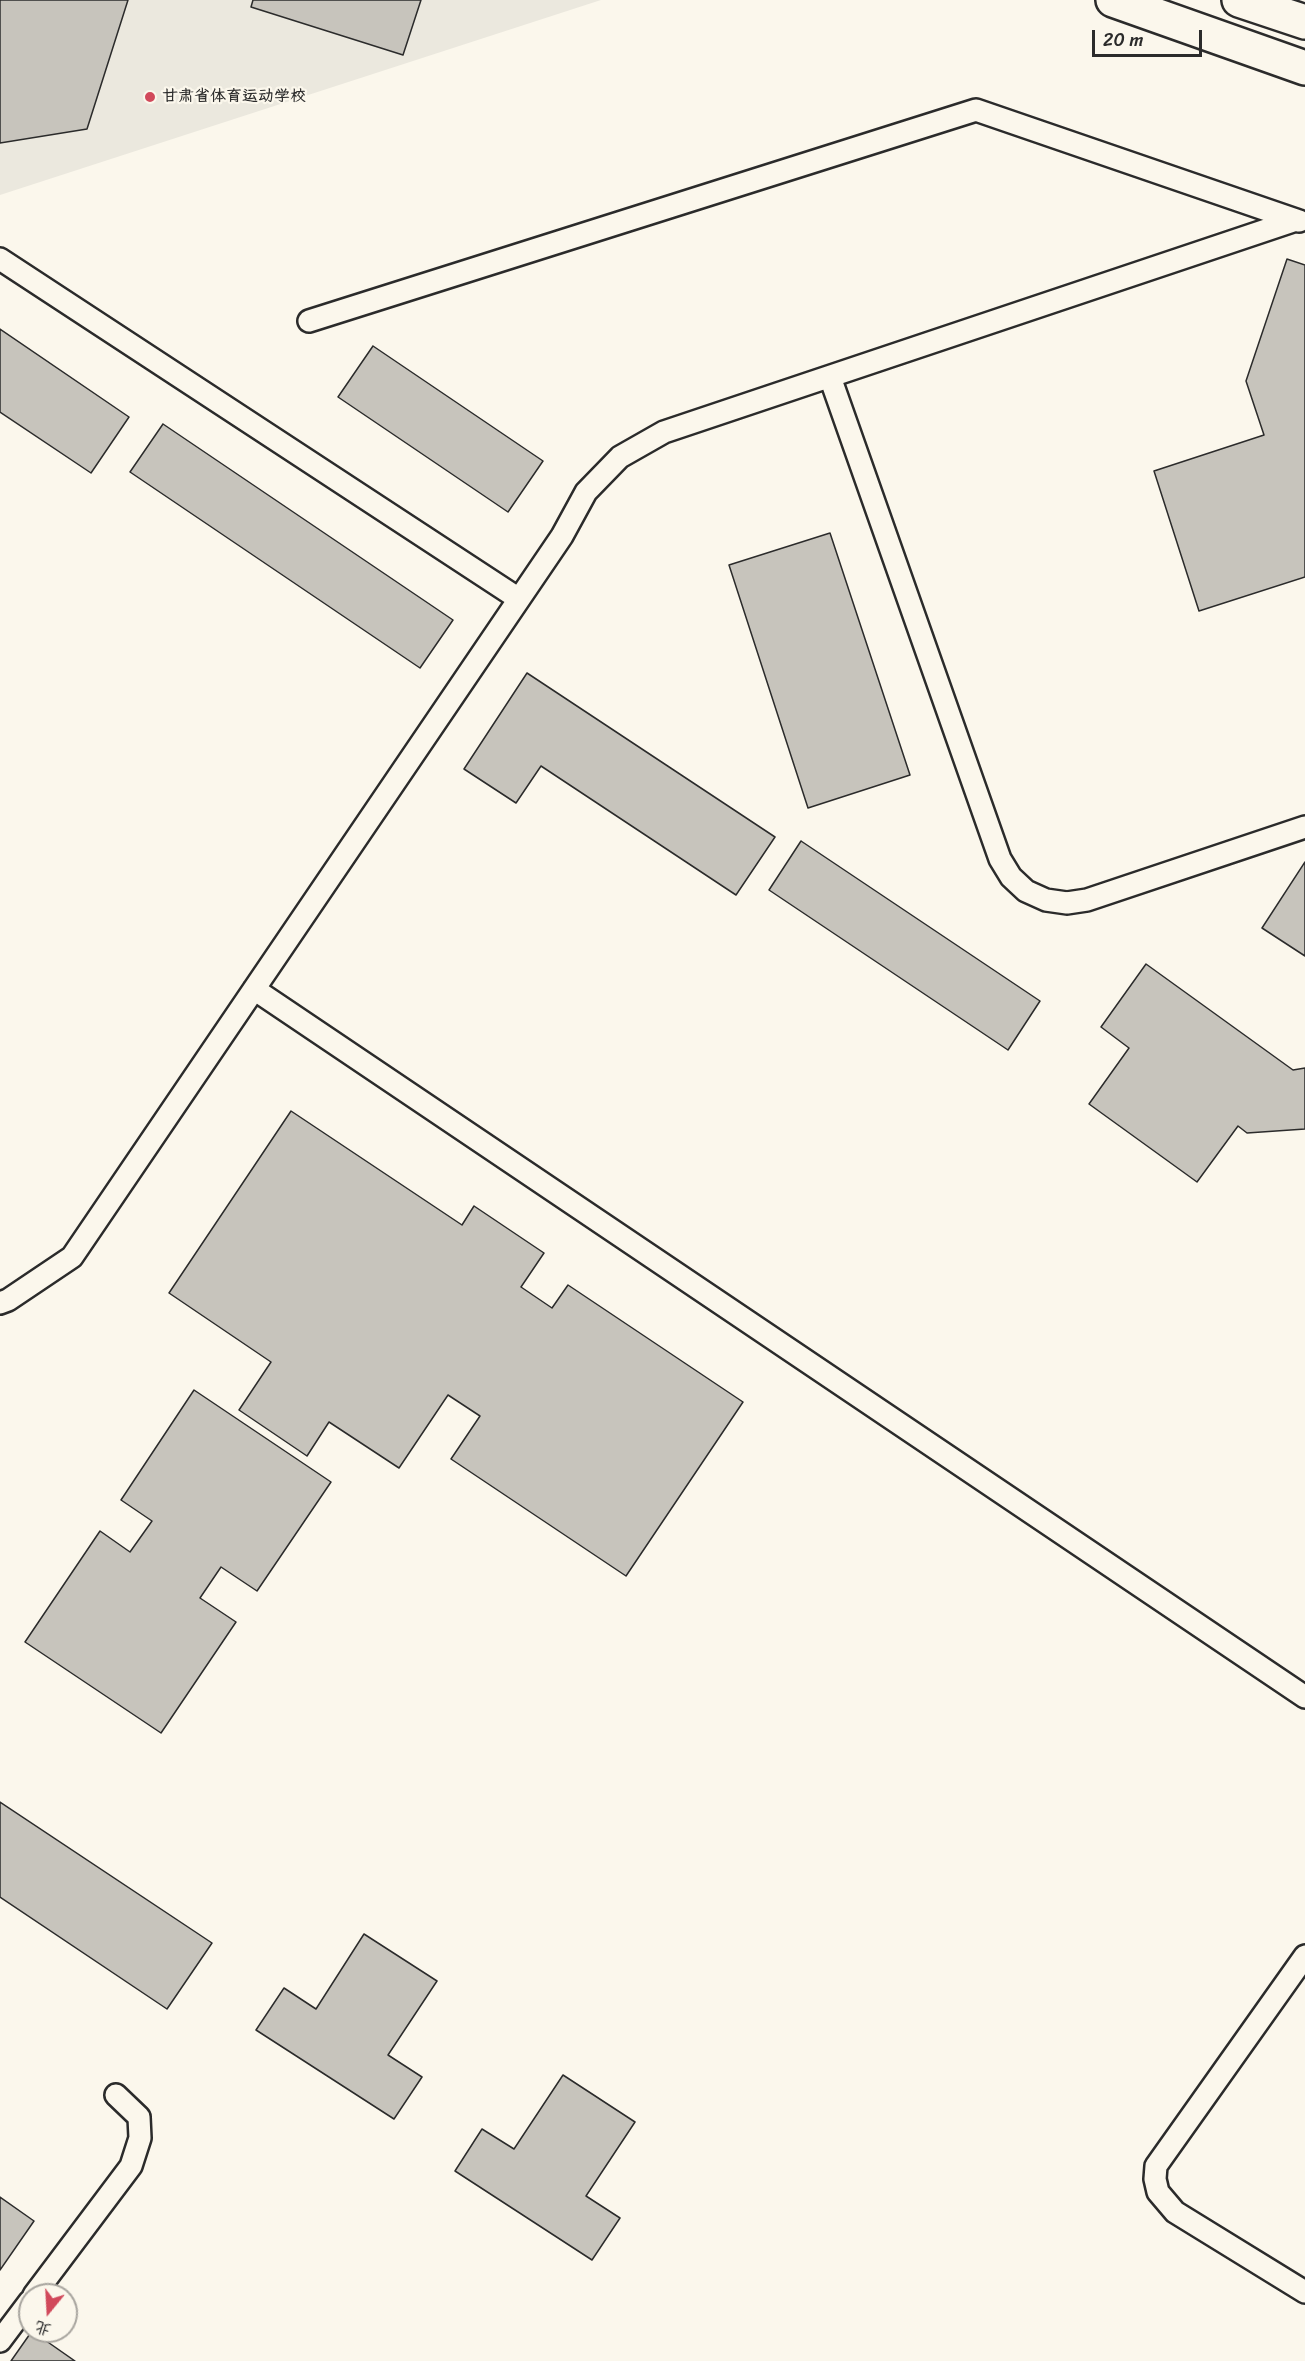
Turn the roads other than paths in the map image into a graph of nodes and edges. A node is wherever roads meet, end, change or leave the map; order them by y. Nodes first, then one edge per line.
1 (1113, 0) edge
2 (1239, 0) edge
3 (1305, 22) edge
4 (1305, 68) edge
5 (1300, 222) edge
6 (0, 259) edge
7 (309, 321) dead end
8 (830, 376) junction
9 (519, 598) junction
10 (1305, 827) edge
11 (254, 989) junction
12 (3, 1305) edge
13 (1305, 1697) edge
14 (1305, 1956) edge
15 (116, 2094) dead end
16 (43, 2283) edge
17 (1305, 2292) edge
18 (18, 2317) edge
19 (0, 2341) edge

1 - 4 main road
2 - 3 main road
5 - 7 lane
5 - 8 lane
6 - 9 lane
8 - 9 lane
8 - 10 lane
9 - 11 lane
11 - 12 lane
11 - 13 lane
14 - 17 lane
15 - 16 lane
18 - 19 lane

